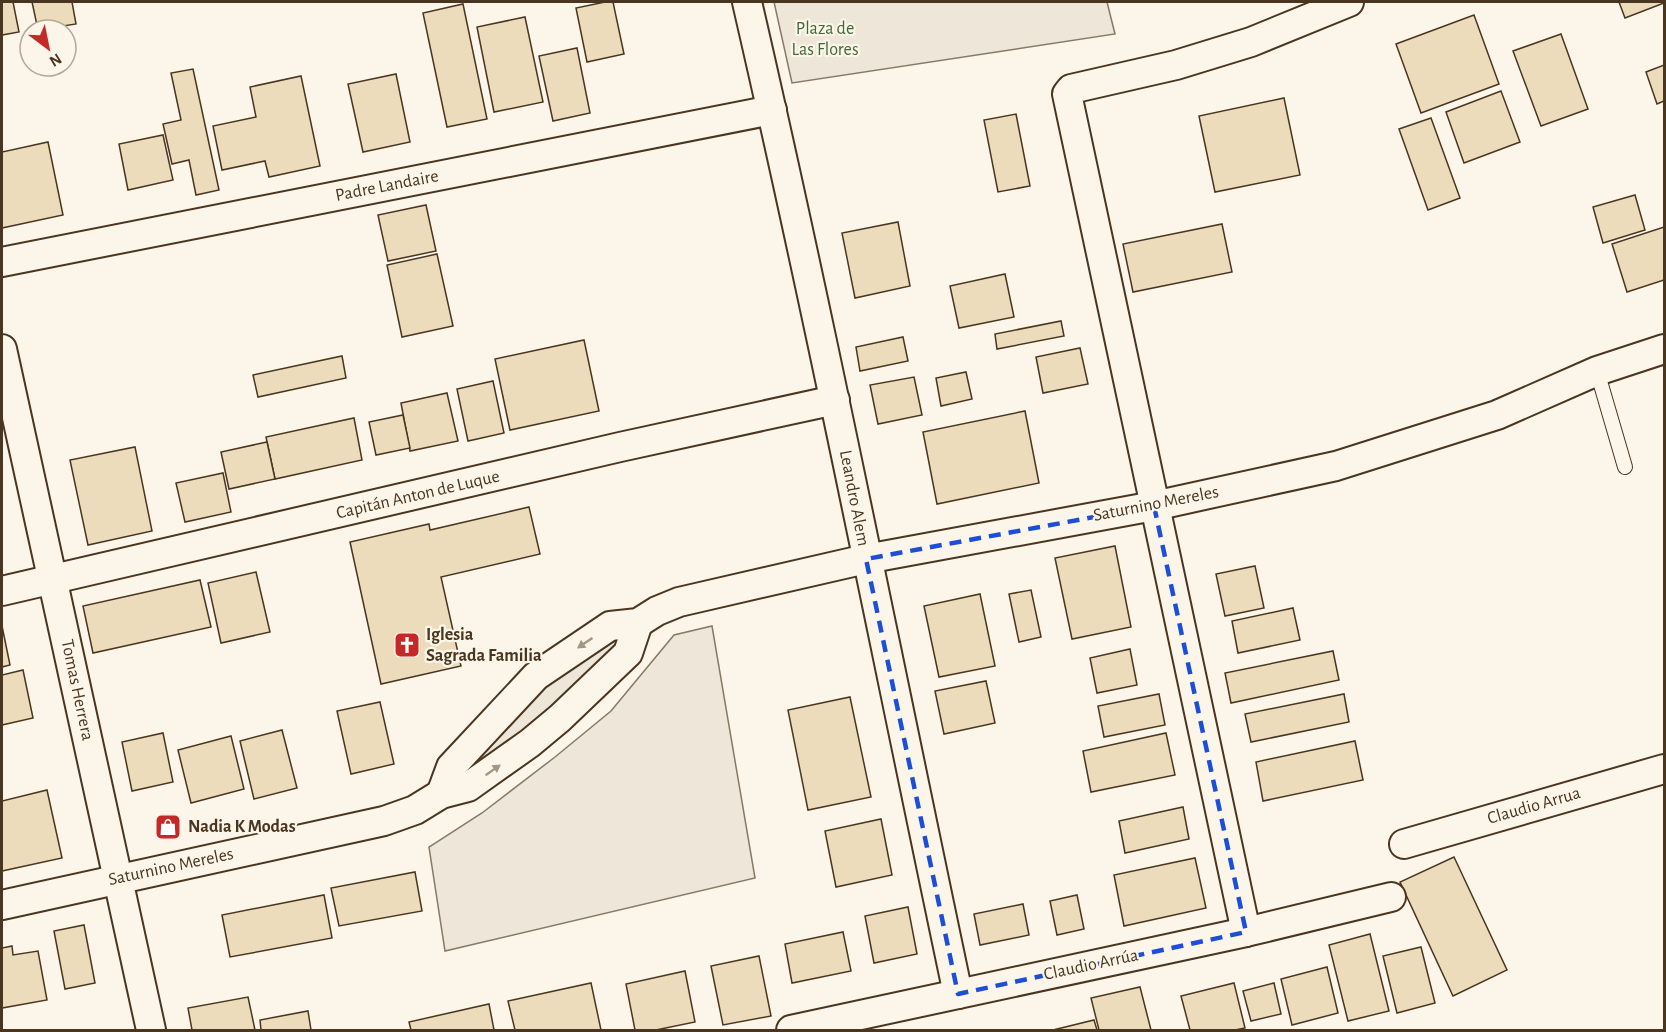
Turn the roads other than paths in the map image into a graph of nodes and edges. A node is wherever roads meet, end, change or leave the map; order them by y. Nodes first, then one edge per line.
1 (747, 2) edge
2 (1348, 2) edge
3 (772, 110) junction
4 (2, 262) edge
5 (2, 349) edge
6 (1665, 349) edge
7 (1597, 371) junction
8 (835, 400) junction
9 (1625, 466) dead end
10 (1154, 506) junction
11 (866, 558) junction
12 (53, 580) junction
13 (2, 591) edge
14 (638, 623) junction
15 (1665, 769) edge
16 (441, 794) junction
17 (1404, 844) dead end
18 (118, 878) junction
19 (1391, 897) dead end
20 (2, 905) edge
21 (1246, 932) junction
22 (958, 994) junction
23 (151, 1030) edge
24 (791, 1030) edge

1 - 3 street, Leandro Alem
2 - 10 street
3 - 4 street, Padre Landaire
3 - 8 street, Leandro Alem
5 - 12 street, Tomas Herrera
6 - 7 street, Saturnino Mereles
7 - 9 lane
7 - 10 street, Saturnino Mereles
8 - 11 street, Leandro Alem
8 - 12 street, Capitán Anton de Luque
10 - 11 street, Saturnino Mereles
10 - 21 street
11 - 14 street, Saturnino Mereles
11 - 22 street, Leandro Alem
12 - 13 street, Capitán Anton de Luque
12 - 18 street, Tomas Herrera
16 -> 14 street, Saturnino Mereles
14 -> 16 street, Saturnino Mereles
15 - 17 street, Claudio Arrua
16 - 18 street, Saturnino Mereles
18 - 20 street, Saturnino Mereles
18 - 23 street, Tomas Herrera
19 - 21 street, Claudio Arrúa
21 - 22 street, Claudio Arrúa
22 - 24 street, Claudio Arrúa

